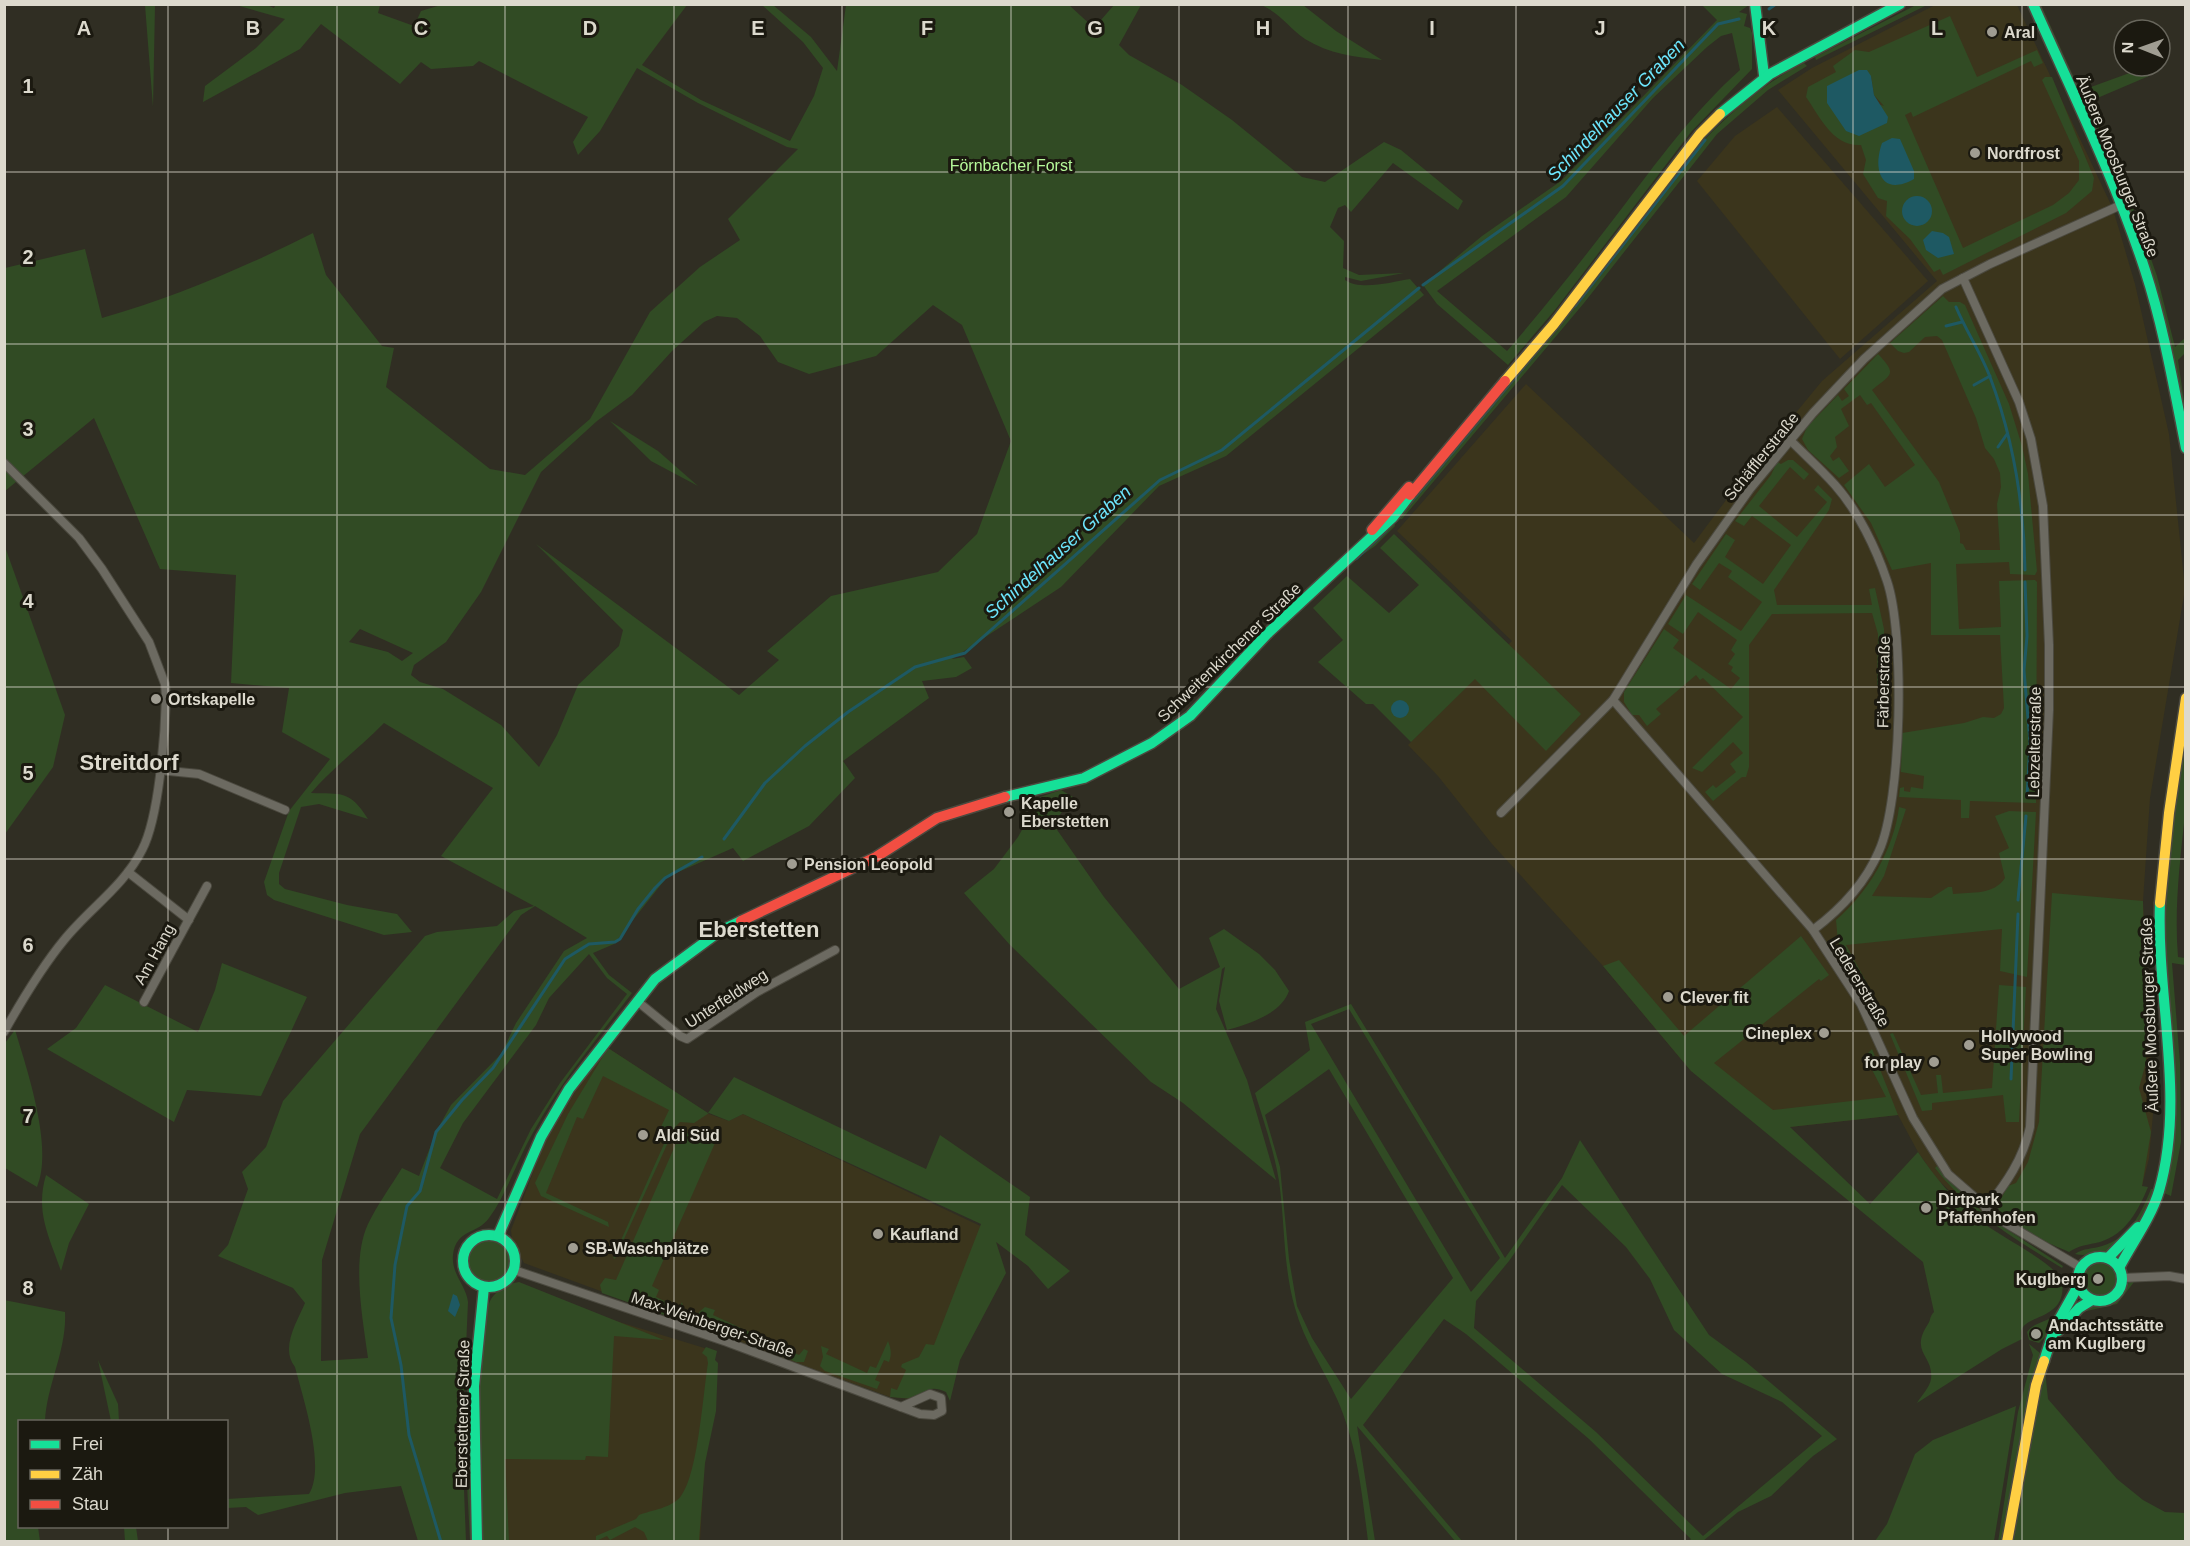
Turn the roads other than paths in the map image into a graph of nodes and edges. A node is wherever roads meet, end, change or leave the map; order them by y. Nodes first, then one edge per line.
1 (1755, 4) edge
2 (1900, 4) edge
3 (2033, 4) edge
4 (1764, 75) junction
5 (2121, 205) junction
6 (1963, 278) junction
7 (1790, 440) junction
8 (2186, 448) edge
9 (4, 463) edge
10 (2186, 698) edge
11 (1613, 700) junction
12 (159, 770) junction
13 (285, 810) dead end
14 (1501, 813) dead end
15 (129, 872) junction
16 (207, 886) dead end
17 (189, 920) junction
18 (1813, 930) junction
19 (835, 950) dead end
20 (637, 1001) junction
21 (144, 1002) dead end
22 (4, 1032) edge
23 (1986, 1209) junction
24 (2145, 1221) junction
25 (498, 1236) junction
26 (2108, 1258) junction
27 (2080, 1267) junction
28 (514, 1270) junction
29 (2121, 1273) junction
30 (2186, 1279) edge
31 (2078, 1286) junction
32 (484, 1287) junction
33 (2092, 1300) junction
34 (2050, 1341) junction
35 (902, 1407) junction
36 (477, 1542) edge
37 (2007, 1542) edge

1 - 4 main road
2 - 4 main road, Schweitenkirchener Straße
3 - 5 main road, Äußere Moosburger Straße
4 - 20 main road, Schweitenkirchener Straße
5 - 6 street, Schäfflerstraße
5 - 8 main road, Äußere Moosburger Straße
6 - 7 street, Schäfflerstraße
6 - 23 street, Lebzelterstraße
7 - 11 street, Schäfflerstraße
7 - 18 street, Färberstraße
9 - 12 street
10 - 24 main road, Äußere Moosburger Straße
11 - 14 street, Schäfflerstraße
11 - 18 street, Ledererstraße
12 - 13 street
12 - 15 street
15 - 17 street, Am Hang
15 - 22 street
16 - 17 street, Am Hang
17 - 21 street, Am Hang
18 - 23 street, Ledererstraße
19 - 20 street, Unterfeldweg
20 - 25 main road, Schweitenkirchener Straße
23 - 27 street, Ledererstraße
24 - 26 main road, Äußere Moosburger Straße
24 - 29 main road, Äußere Moosburger Straße
25 - 28 main road
25 - 32 main road
26 - 27 main road, Äußere Moosburger Straße
26 - 29 main road
27 - 31 main road, Äußere Moosburger Straße
28 - 32 main road
28 - 35 street, Max-Weinberger-Straße
29 - 30 street
29 - 33 main road, Äußere Moosburger Straße
31 - 33 main road
31 - 34 main road, Äußere Moosburger Straße
32 - 36 main road, Eberstettener Straße
33 - 34 main road, Äußere Moosburger Straße
34 - 37 main road, Äußere Moosburger Straße
35 - 35 street, Max-Weinberger-Straße

